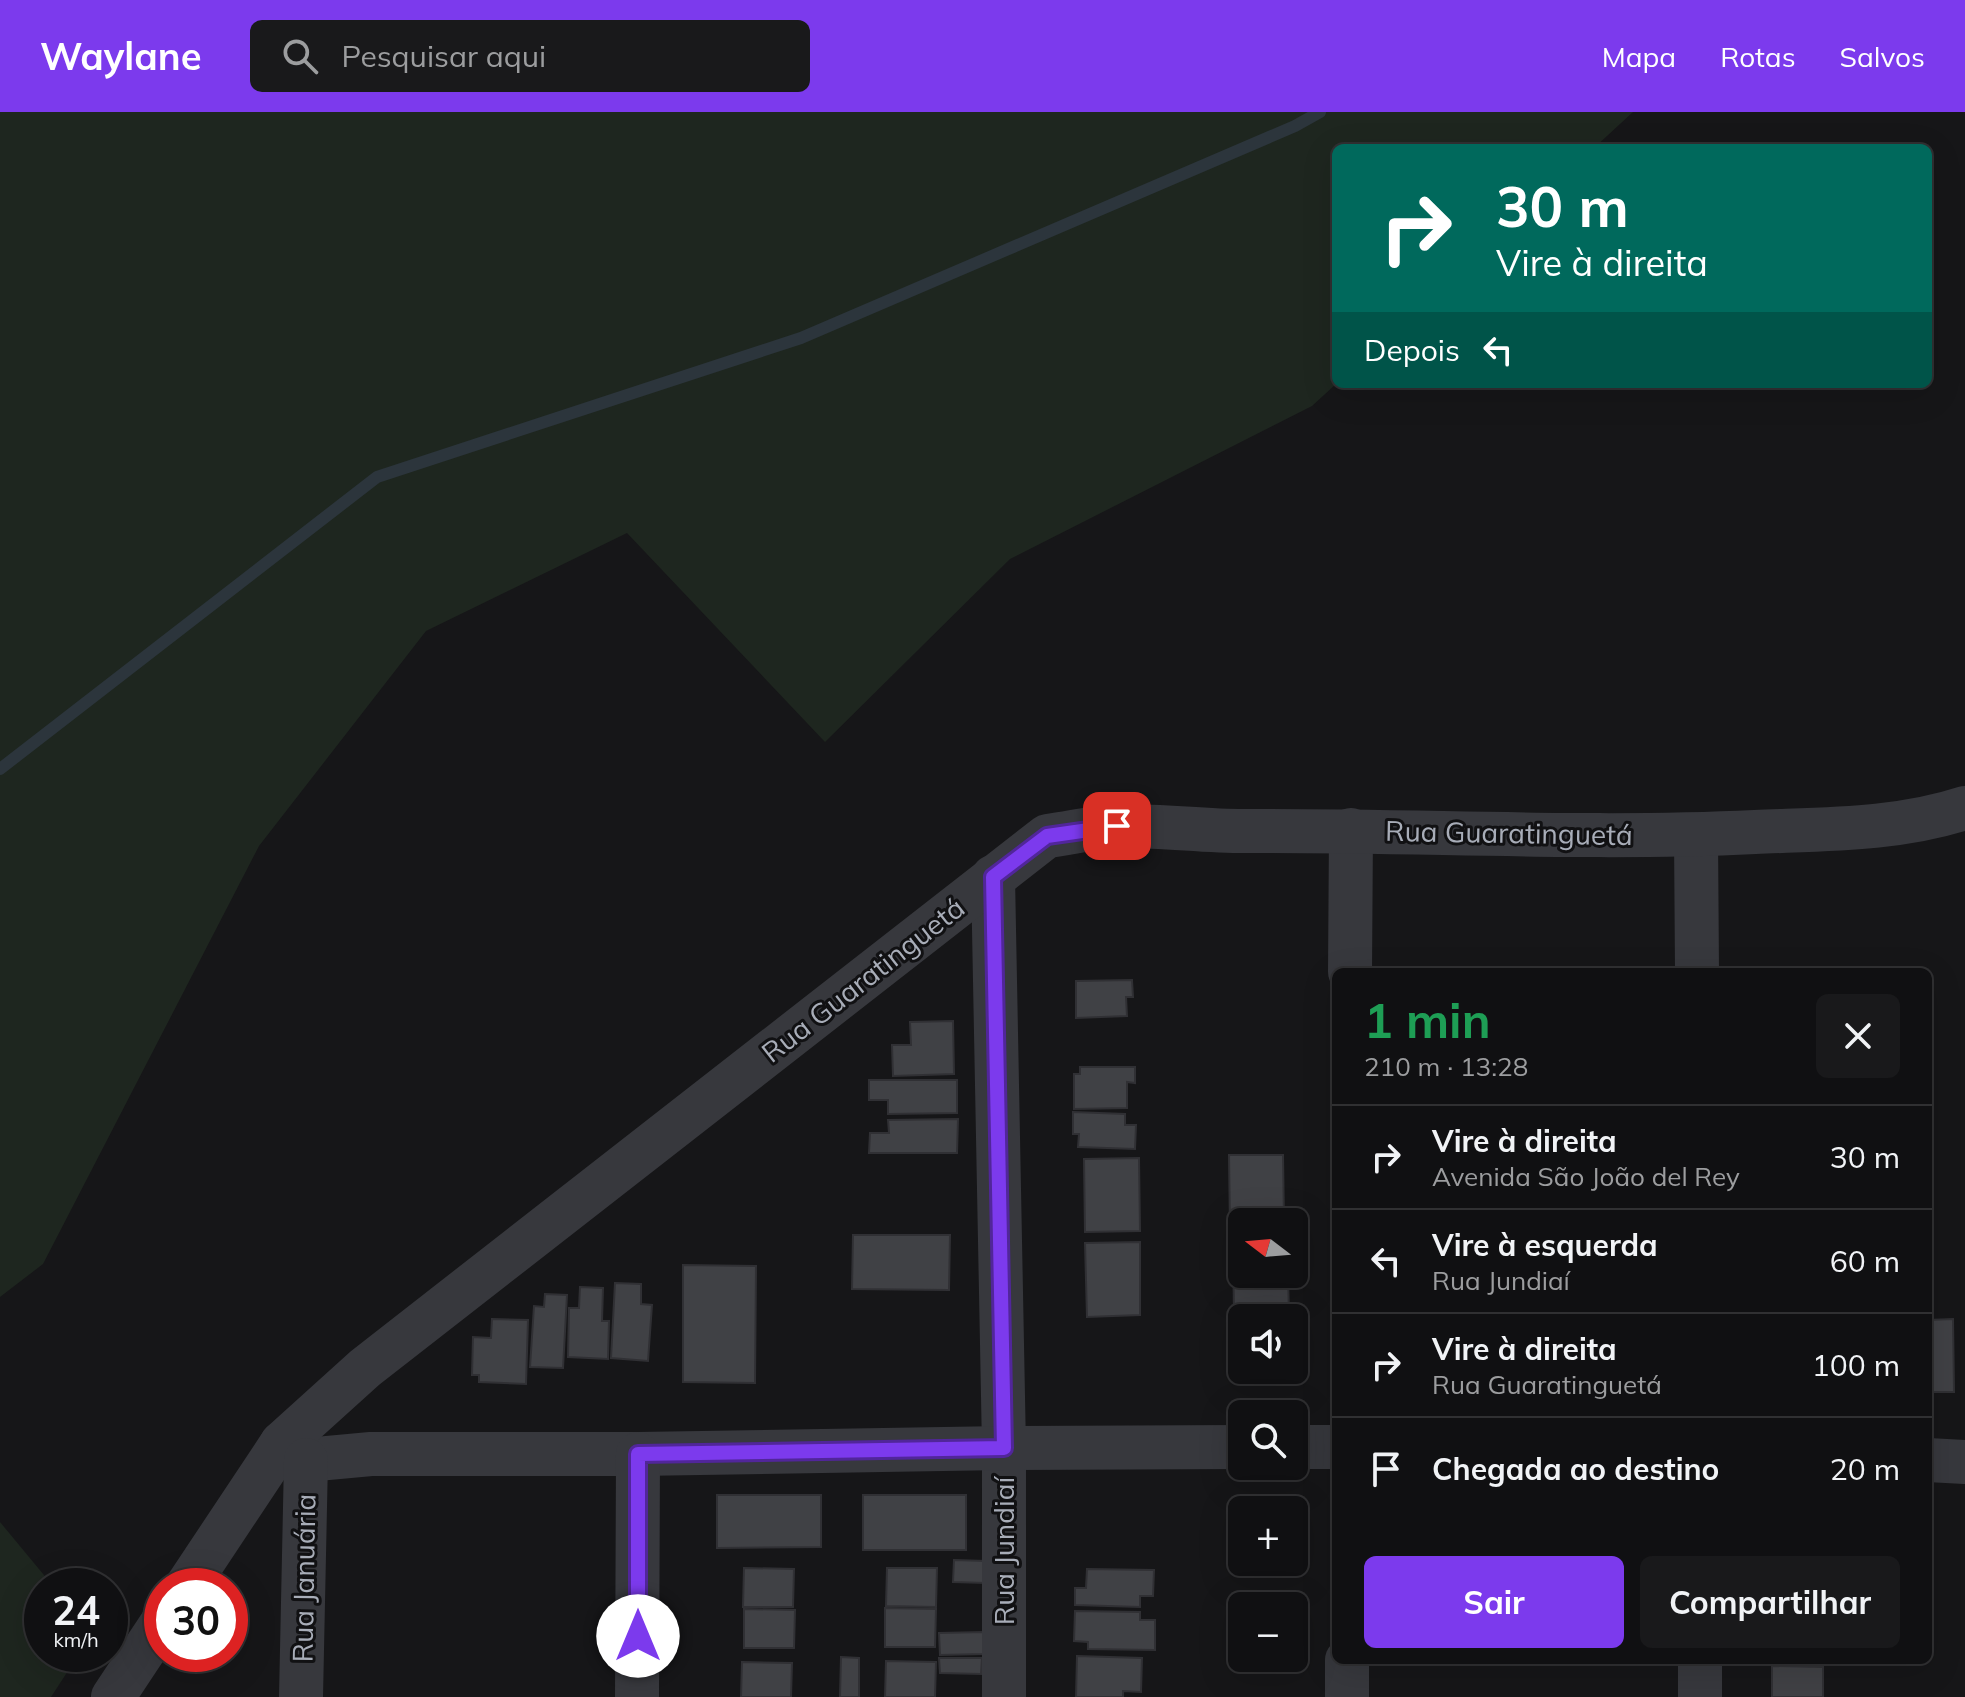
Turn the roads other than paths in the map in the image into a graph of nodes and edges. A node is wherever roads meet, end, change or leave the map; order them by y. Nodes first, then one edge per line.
1 (1965, 808) edge
2 (1351, 830) junction
3 (1696, 835) junction
4 (993, 877) junction
5 (1350, 968) edge
6 (1697, 968) edge
7 (1228, 1447) edge
8 (1308, 1447) edge
9 (1332, 1447) edge
10 (1004, 1448) junction
11 (294, 1451) junction
12 (638, 1454) junction
13 (1932, 1460) edge
14 (1965, 1462) edge
15 (201, 1568) edge
16 (144, 1650) edge
17 (1347, 1664) edge
18 (1700, 1664) edge
19 (113, 1697) edge
20 (301, 1697) edge
21 (637, 1697) edge
22 (1004, 1697) edge
23 (1347, 1697) edge
24 (1700, 1697) edge

1 - 3 street, Rua Guaratinguetá
2 - 3 street, Rua Guaratinguetá
2 - 4 street, Rua Guaratinguetá
2 - 5 street
3 - 6 street
4 - 10 street, Rua Jundiaí
4 - 11 street, Rua Guaratinguetá
7 - 10 street
8 - 9 street
10 - 12 street
10 - 22 street, Rua Jundiaí
11 - 12 street
11 - 15 street, Rua Guaratinguetá
11 - 20 street, Rua Januária
12 - 21 street
13 - 14 street
16 - 19 street
17 - 23 street
18 - 24 street

